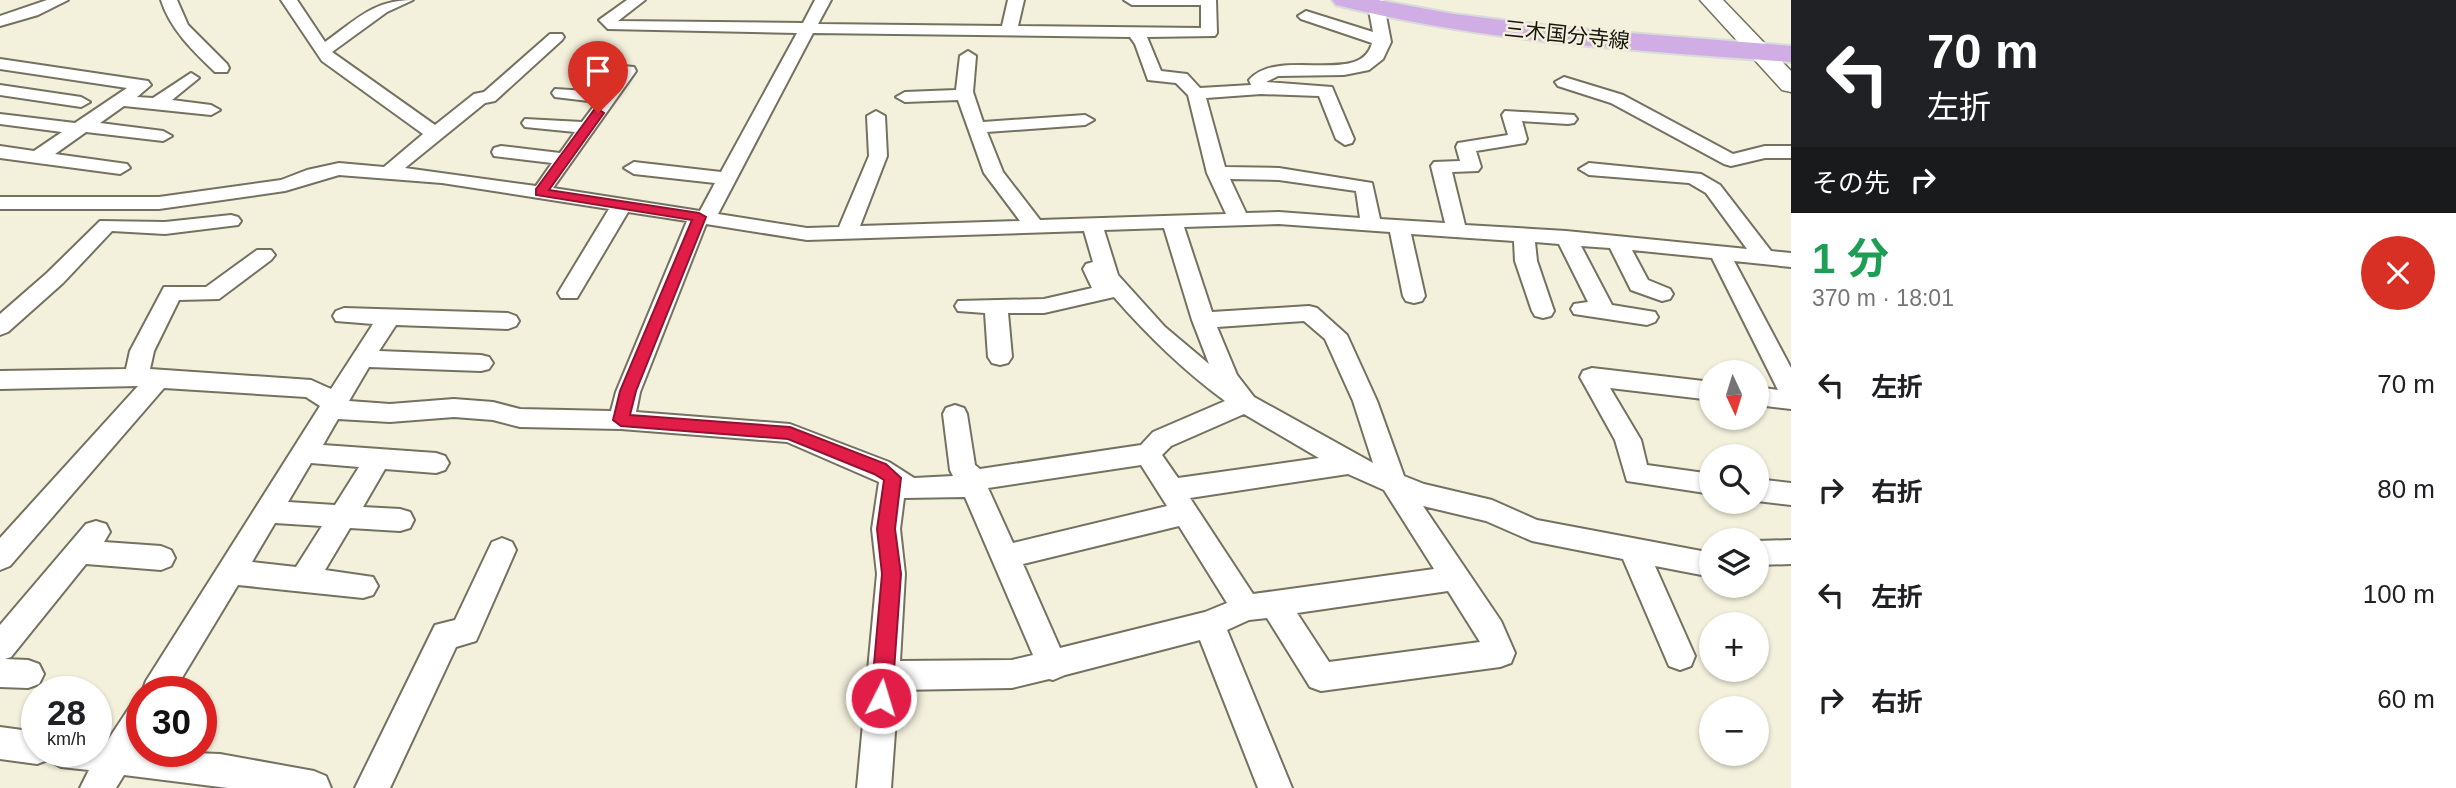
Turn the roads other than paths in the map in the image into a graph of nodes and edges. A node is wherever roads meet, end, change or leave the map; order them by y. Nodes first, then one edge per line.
1 (60, 0) edge
2 (169, 0) edge
3 (289, 0) edge
4 (405, 0) edge
5 (637, 0) edge
6 (823, 0) edge
7 (1016, 0) edge
8 (1132, 0) edge
9 (1344, 0) edge
10 (1711, 0) edge
11 (1209, 1) edge
12 (1377, 4) edge
13 (1306, 16) dead end
14 (0, 21) edge
15 (809, 28) junction
16 (1009, 31) junction
17 (1134, 32) junction
18 (556, 37) dead end
19 (1383, 42) junction
20 (322, 51) junction
21 (1761, 52) junction
22 (1791, 54) edge
23 (968, 56) dead end
24 (0, 64) edge
25 (584, 66) dead end
26 (63, 73) junction
27 (1564, 82) dead end
28 (1791, 85) edge
29 (1261, 89) junction
30 (0, 90) edge
31 (561, 93) dead end
32 (27, 94) junction
33 (1196, 94) junction
34 (965, 95) junction
35 (609, 97) junction
36 (905, 97) dead end
37 (121, 100) junction
38 (81, 102) dead end
39 (156, 104) junction
40 (211, 110) dead end
41 (0, 111) edge
42 (876, 116) dead end
43 (0, 119) edge
44 (1568, 119) dead end
45 (1085, 120) dead end
46 (531, 123) dead end
47 (81, 128) junction
48 (587, 128) junction
49 (976, 128) junction
50 (435, 134) junction
51 (163, 136) dead end
52 (1345, 139) dead end
53 (0, 152) edge
54 (501, 152) dead end
55 (38, 157) junction
56 (565, 159) junction
57 (1787, 161) edge
58 (120, 168) dead end
59 (634, 168) dead end
60 (1589, 169) dead end
61 (389, 172) junction
62 (1217, 173) junction
63 (727, 178) junction
64 (541, 192) junction
65 (0, 203) edge
66 (622, 205) junction
67 (703, 218) junction
68 (1239, 219) junction
69 (231, 221) dead end
70 (1172, 222) junction
71 (1371, 223) junction
72 (1086, 224) junction
73 (1399, 225) junction
74 (1034, 226) junction
75 (1456, 229) junction
76 (847, 233) junction
77 (1524, 235) junction
78 (1566, 237) junction
79 (1618, 242) junction
80 (1719, 252) junction
81 (264, 254) dead end
82 (1776, 258) edge
83 (1386, 273) dead end
84 (1791, 275) edge
85 (569, 293) dead end
86 (1662, 294) dead end
87 (966, 306) dead end
88 (996, 306) junction
89 (1543, 311) dead end
90 (344, 316) dead end
91 (389, 317) junction
92 (1647, 317) dead end
93 (1203, 320) junction
94 (508, 321) dead end
95 (0, 327) edge
96 (1000, 357) dead end
97 (363, 359) junction
98 (481, 363) dead end
99 (147, 378) junction
100 (0, 380) edge
101 (1699, 389) edge
102 (1791, 391) edge
103 (1769, 397) edge
104 (1791, 400) edge
105 (1245, 403) junction
106 (333, 406) junction
107 (955, 414) dead end
108 (621, 420) junction
109 (303, 453) junction
110 (1148, 454) junction
111 (378, 458) junction
112 (436, 463) dead end
113 (1350, 464) junction
114 (893, 478) junction
115 (1393, 482) junction
116 (1699, 482) edge
117 (975, 483) junction
118 (1769, 491) edge
119 (1791, 494) edge
120 (1178, 501) junction
121 (267, 512) junction
122 (343, 517) junction
123 (400, 520) dead end
124 (1632, 549) junction
125 (502, 550) dead end
126 (1791, 552) edge
127 (1769, 553) edge
128 (1005, 556) junction
129 (0, 558) edge
130 (161, 558) dead end
131 (1699, 562) edge
132 (231, 572) junction
133 (1454, 578) junction
134 (304, 579) junction
135 (363, 586) dead end
136 (1275, 604) junction
137 (1246, 608) junction
138 (1209, 624) junction
139 (0, 647) edge
140 (1680, 656) dead end
141 (1053, 666) junction
142 (166, 676) edge
143 (883, 676) junction
144 (126, 741) edge
145 (0, 743) edge
146 (21, 746) edge
147 (112, 757) edge
148 (116, 757) junction
149 (228, 780) edge
150 (97, 788) edge
151 (314, 788) edge
152 (372, 788) edge
153 (874, 788) edge
154 (1275, 788) edge

1 - 14 street
2 - 39 street
3 - 20 street
4 - 20 street
5 - 15 street
6 - 15 street
7 - 16 street
8 - 11 street
9 - 12 main road, 三木国分寺線
10 - 21 street
11 - 17 street
12 - 19 street
12 - 21 main road, 三木国分寺線
13 - 19 street
15 - 16 street
15 - 63 street
16 - 17 street
17 - 33 street
18 - 50 street
19 - 29 street
20 - 50 street
21 - 22 main road, 三木国分寺線
21 - 28 street
23 - 34 street
24 - 26 street
25 - 35 street
26 - 32 street
26 - 37 street
27 - 57 street
29 - 33 street
29 - 52 street
30 - 32 street
31 - 35 street
32 - 38 street
32 - 41 street
33 - 62 street
34 - 36 street
34 - 49 street
35 - 48 street
37 - 39 street
37 - 47 street
39 - 40 street
42 - 76 street
43 - 47 street
44 - 75 street
45 - 49 street
46 - 48 street
47 - 51 street
47 - 55 street
48 - 56 street
49 - 74 street
50 - 61 street
53 - 55 street
54 - 56 street
55 - 58 street
56 - 64 street
59 - 63 street
60 - 82 street
61 - 64 street
61 - 65 street
62 - 68 street
62 - 71 street
63 - 67 street
64 - 66 street
66 - 67 street
66 - 85 street
67 - 76 street
67 - 108 street
68 - 70 street
68 - 71 street
69 - 95 street
70 - 72 street
70 - 93 street
71 - 73 street
72 - 74 street
72 - 88 street
72 - 105 street
73 - 75 street
73 - 83 street
74 - 76 street
75 - 77 street
77 - 78 street
77 - 89 street
78 - 79 street
78 - 92 street
79 - 80 street
79 - 86 street
80 - 82 street
80 - 102 street
81 - 99 street
82 - 84 street
87 - 88 street
88 - 96 street
90 - 91 street
91 - 94 street
91 - 97 street
93 - 105 street
93 - 115 street
97 - 98 street
97 - 106 street
99 - 100 street
99 - 106 street
99 - 129 street
101 - 116 street
103 - 104 street
105 - 110 street
105 - 113 street
106 - 108 street
106 - 109 street
107 - 117 street
108 - 114 street
109 - 111 street
109 - 121 street
110 - 117 street
110 - 120 street
111 - 112 street
111 - 122 street
113 - 115 street
113 - 120 street
114 - 117 street
114 - 143 street
115 - 124 street
115 - 133 street
117 - 128 street
118 - 119 street
120 - 128 street
120 - 137 street
121 - 122 street
121 - 132 street
122 - 123 street
122 - 134 street
124 - 131 street
124 - 140 street
125 - 152 street
126 - 127 street
128 - 141 street
130 - 139 street
132 - 134 street
132 - 142 street
133 - 136 street
133 - 136 street
134 - 135 street
136 - 137 street
137 - 138 street
138 - 141 street
138 - 154 street
141 - 143 street
143 - 153 street
144 - 148 street
145 - 146 street
147 - 148 street
148 - 149 street
148 - 150 street
149 - 151 street

